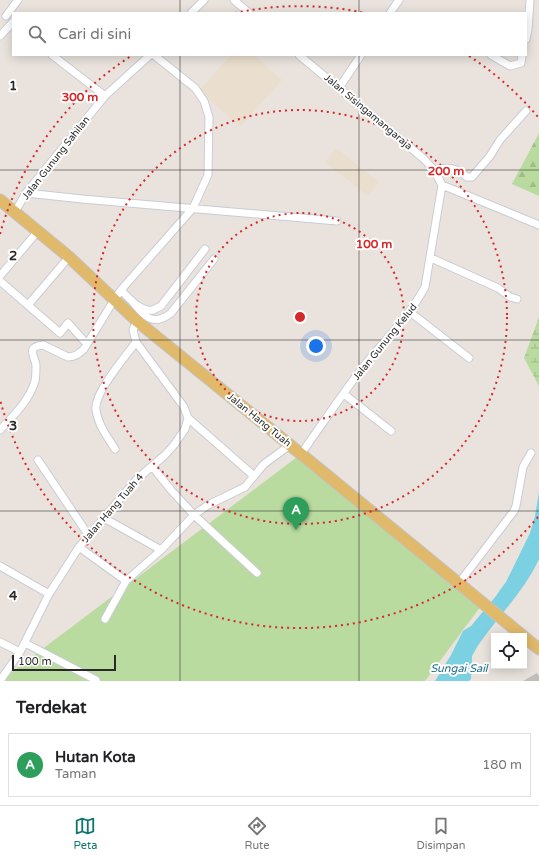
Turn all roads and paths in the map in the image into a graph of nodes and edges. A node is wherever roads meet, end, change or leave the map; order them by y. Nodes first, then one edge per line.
1 (18, 0) edge
2 (204, 0) edge
3 (234, 0) edge
4 (399, 0) edge
5 (530, 0) edge
6 (192, 12) edge
7 (248, 12) edge
8 (391, 12) edge
9 (3, 14) edge
10 (12, 21) edge
11 (12, 23) edge
12 (527, 34) edge
13 (0, 36) edge
14 (53, 56) edge
15 (149, 56) edge
16 (155, 56) edge
17 (300, 56) edge
18 (361, 56) edge
19 (493, 56) edge
20 (522, 56) edge
21 (339, 88) junction
22 (105, 96) junction
23 (526, 111) dead end
24 (434, 170) junction
25 (442, 185) junction
26 (26, 192) junction
27 (1, 202) edge
28 (193, 208) junction
29 (15, 212) junction
30 (337, 221) dead end
31 (539, 225) edge
32 (38, 231) junction
33 (205, 249) dead end
34 (69, 257) junction
35 (431, 258) junction
36 (214, 259) dead end
37 (0, 276) edge
38 (0, 281) edge
39 (121, 290) junction
40 (517, 299) dead end
41 (114, 300) junction
42 (131, 300) junction
43 (28, 306) junction
44 (410, 312) junction
45 (136, 321) junction
46 (136, 342) junction
47 (87, 344) junction
48 (469, 358) dead end
49 (344, 394) junction
50 (188, 418) junction
51 (0, 430) edge
52 (391, 431) dead end
53 (290, 445) junction
54 (115, 449) dead end
55 (531, 453) dead end
56 (301, 454) junction
57 (38, 460) dead end
58 (152, 466) junction
59 (254, 476) junction
60 (194, 515) junction
61 (104, 518) junction
62 (89, 536) junction
63 (79, 547) junction
64 (161, 550) junction
65 (0, 566) edge
66 (257, 572) dead end
67 (126, 581) junction
68 (459, 583) junction
69 (49, 594) junction
70 (105, 619) dead end
71 (520, 633) edge
72 (527, 639) edge
73 (0, 642) edge
74 (25, 643) junction
75 (539, 649) edge
76 (20, 652) junction
77 (96, 680) edge
78 (0, 681) edge

1 - 9 street
2 - 6 street
3 - 7 street
4 - 8 street
5 - 12 street
9 - 10 street
11 - 13 street
14 - 22 street
15 - 22 street, Jalan Gunung Sahilan
16 - 28 street
17 - 21 street, Jalan Sisingamangaraja
18 - 21 street
19 - 20 street
21 - 24 street, Jalan Sisingamangaraja
22 - 26 street, Jalan Gunung Sahilan
23 - 24 street
24 - 25 street
25 - 31 street
25 - 35 street, Jalan Gunung Kelud
26 - 28 street
26 - 29 street, Jalan Gunung Sahilan
27 - 29 main road, Jalan Hang Tuah
28 - 30 street
28 - 39 street
29 - 32 main road, Jalan Hang Tuah
32 - 34 main road, Jalan Hang Tuah
32 - 37 street
33 - 42 street
34 - 41 main road, Jalan Hang Tuah
34 - 43 street
35 - 40 street
35 - 44 street, Jalan Gunung Kelud
36 - 42 street
38 - 43 street
39 - 41 street
39 - 42 street
41 - 45 main road, Jalan Hang Tuah
41 - 47 street
43 - 47 street
44 - 48 street
44 - 49 street, Jalan Gunung Kelud
45 - 46 street
45 - 53 main road, Jalan Hang Tuah
46 - 50 street
46 - 54 street
47 - 51 street
49 - 52 street
49 - 56 street, Jalan Gunung Kelud
50 - 58 street, Jalan Hang Tuah 4
50 - 59 street
53 - 56 main road, Jalan Hang Tuah
53 - 59 street
55 - 68 street
56 - 68 main road, Jalan Hang Tuah
57 - 62 street
58 - 60 street
58 - 61 street, Jalan Hang Tuah 4
59 - 60 street
60 - 64 street
60 - 66 street
61 - 62 street, Jalan Hang Tuah 4
61 - 64 street
62 - 63 street, Jalan Hang Tuah 4
63 - 67 street
63 - 69 street, Jalan Hang Tuah 4
64 - 67 street
65 - 69 street
67 - 70 street
68 - 71 main road, Jalan Hang Tuah
69 - 74 street, Jalan Hang Tuah 4
72 - 75 main road, Jalan Hang Tuah
73 - 76 street
74 - 76 street, Jalan Hang Tuah 4
74 - 77 street
76 - 78 street, Jalan Hang Tuah 4

